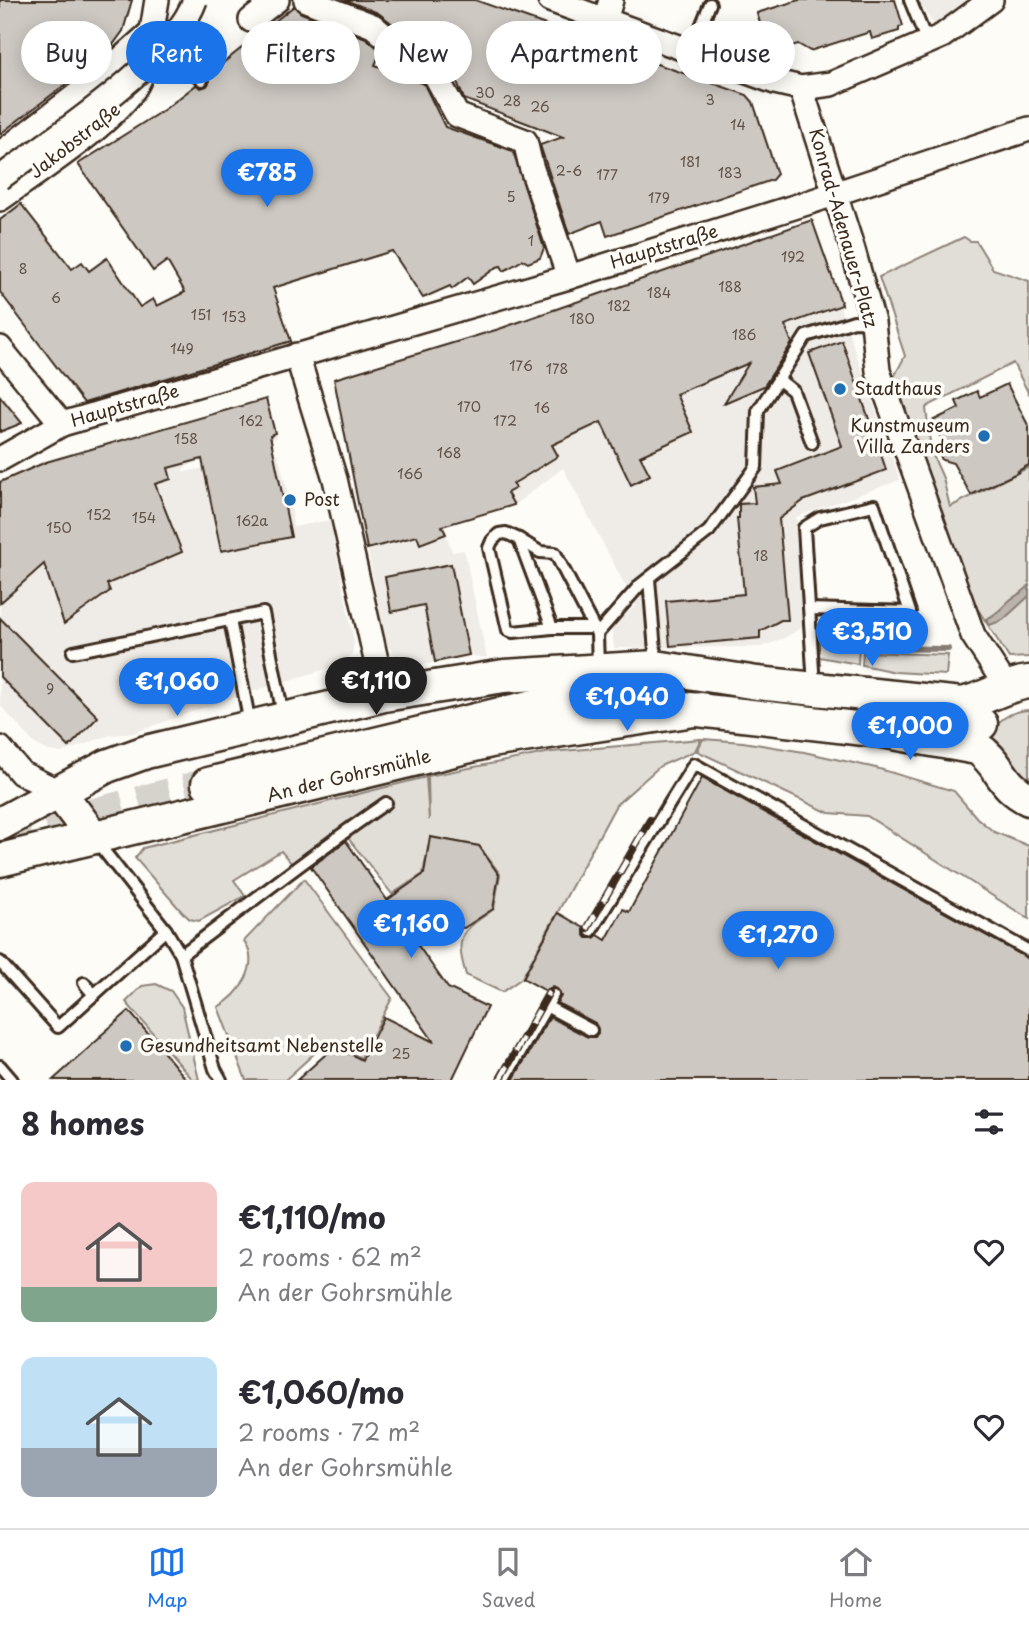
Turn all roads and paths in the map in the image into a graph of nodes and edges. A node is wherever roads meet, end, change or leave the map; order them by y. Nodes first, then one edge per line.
1 (157, 0) edge
2 (195, 0) edge
3 (277, 0) edge
4 (306, 0) edge
5 (550, 0) edge
6 (909, 0) edge
7 (991, 0) edge
8 (710, 4) dead end
9 (608, 11) edge
10 (251, 20) dead end
11 (153, 21) edge
12 (703, 21) edge
13 (927, 42) junction
14 (676, 44) edge
15 (126, 54) edge
16 (137, 84) edge
17 (781, 84) edge
18 (802, 88) junction
19 (1029, 129) edge
20 (0, 154) edge
21 (0, 178) edge
22 (835, 193) junction
23 (0, 199) edge
24 (569, 277) junction
25 (873, 322) junction
26 (0, 348) edge
27 (297, 355) junction
28 (778, 379) junction
29 (62, 424) junction
30 (812, 443) dead end
31 (0, 459) edge
32 (519, 539) junction
33 (649, 579) junction
34 (809, 609) junction
35 (230, 620) junction
36 (552, 628) junction
37 (595, 631) junction
38 (72, 652) dead end
39 (656, 667) junction
40 (599, 671) junction
41 (757, 683) junction
42 (820, 689) junction
43 (1015, 689) edge
44 (384, 695) junction
45 (556, 702) junction
46 (701, 709) junction
47 (284, 719) junction
48 (250, 727) junction
49 (0, 748) edge
50 (979, 748) junction
51 (208, 784) tunnel mouth
52 (59, 792) junction
53 (1029, 799) edge
54 (386, 803) dead end
55 (6, 816) edge
56 (1029, 818) edge
57 (93, 837) junction
58 (0, 860) edge
59 (166, 930) junction
60 (591, 931) dead end
61 (1029, 951) edge
62 (181, 955) junction
63 (0, 962) edge
64 (84, 983) dead end
65 (94, 995) junction
66 (553, 995) dead end
67 (546, 1006) junction
68 (591, 1030) dead end
69 (0, 1066) edge
70 (12, 1080) edge
71 (220, 1080) edge
72 (504, 1080) edge

1 - 11 street, Jakobstraße
2 - 21 street, bridge
3 - 10 street
4 - 24 street
5 - 9 street
6 - 13 lane
7 - 13 street
8 - 12 lane
9 - 14 street
13 - 18 street
15 - 20 street, Jakobstraße
16 - 23 street, Jakobstraße
17 - 18 street
18 - 22 street, Konrad-Adenauer-Platz
19 - 22 street, Hauptstraße
22 - 24 street, Hauptstraße
22 - 25 street, Konrad-Adenauer-Platz
24 - 27 street, Hauptstraße
25 - 28 lane
25 - 43 street, Konrad-Adenauer-Platz
26 - 29 street
27 - 29 street, Hauptstraße
27 - 44 street
28 - 30 lane
28 - 33 lane
29 - 31 street, Hauptstraße
32 - 36 lane
32 - 36 lane
32 - 37 lane
33 - 37 lane
33 - 39 lane
34 - 34 lane
34 - 42 lane
35 - 38 lane
35 - 47 lane
35 - 48 lane
36 - 37 lane
37 - 40 lane
39 - 40 main road
39 - 41 main road
40 - 44 main road
41 - 42 main road
41 - 45 main road
42 - 43 main road
42 - 50 main road
43 - 50 main road
44 - 47 main road
45 - 46 main road
45 - 51 main road
46 - 50 main road
46 - 57 main road, An der Gohrsmühle
47 - 48 main road
48 - 52 main road
49 - 52 street
50 - 53 main road
50 - 56 main road
52 - 55 main road
52 - 57 main road
54 - 62 lane
57 - 58 main road, An der Gohrsmühle
57 - 59 lane
59 - 62 lane
59 - 65 lane
60 - 61 lane
62 - 71 lane
63 - 65 lane
64 - 65 lane
66 - 67 lane
67 - 68 lane
67 - 72 lane
69 - 70 lane

